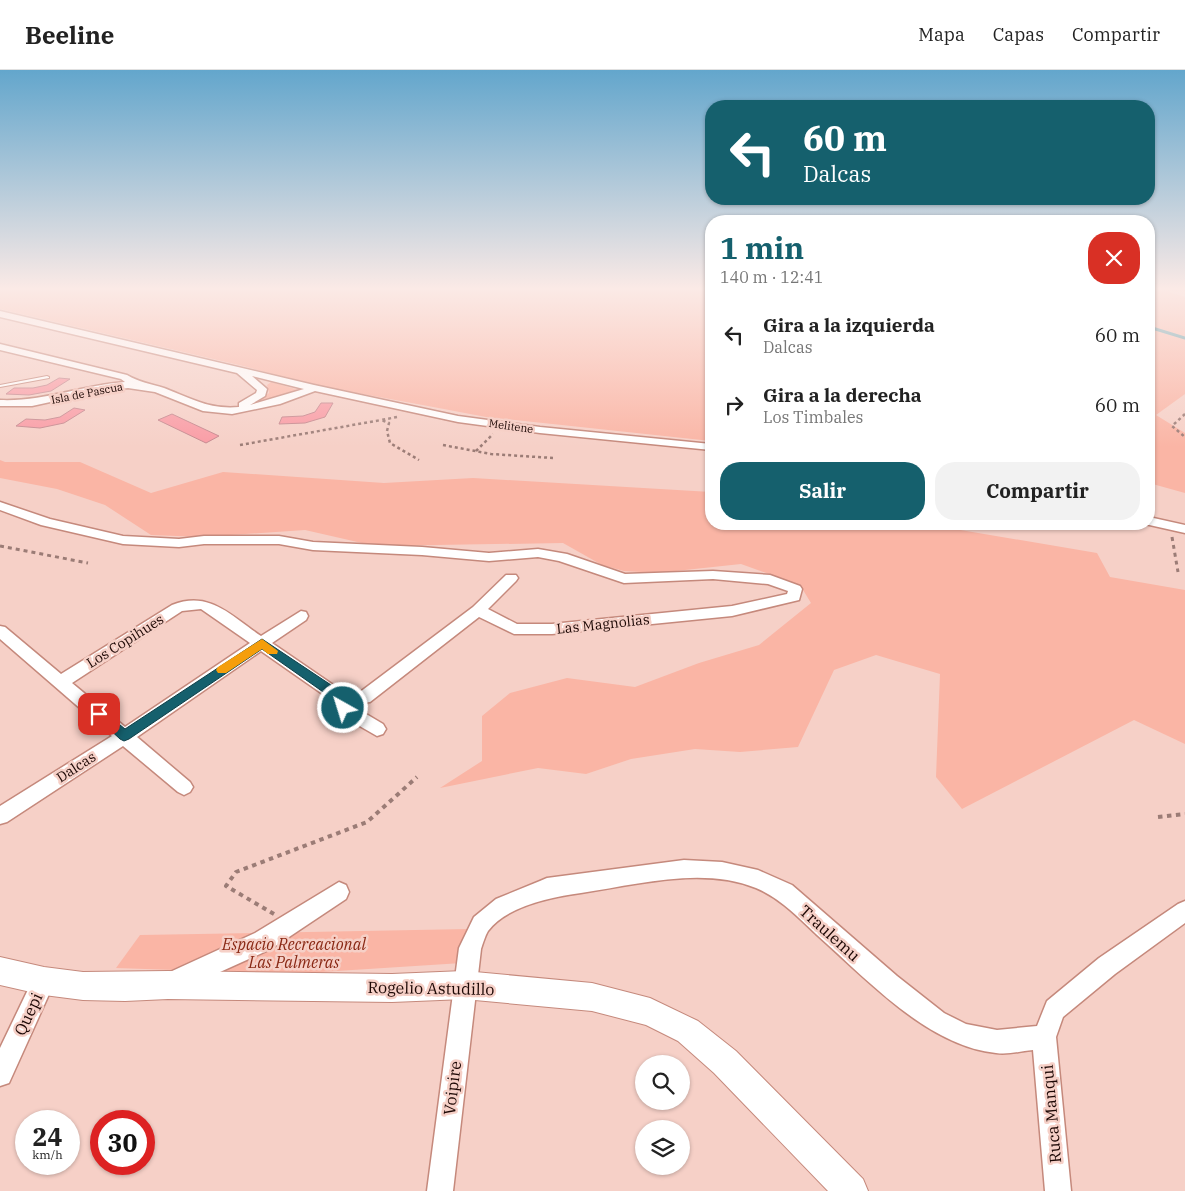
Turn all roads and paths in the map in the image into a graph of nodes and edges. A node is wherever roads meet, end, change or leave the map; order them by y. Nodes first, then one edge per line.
1 (121, 342) edge
2 (0, 347) edge
3 (239, 370) junction
4 (47, 377) dead end
5 (136, 385) junction
6 (0, 386) edge
7 (314, 388) junction
8 (0, 403) edge
9 (416, 409) junction
10 (230, 410) junction
11 (1185, 414) edge
12 (381, 420) junction
13 (503, 425) junction
14 (1185, 437) edge
15 (240, 445) dead end
16 (443, 445) dead end
17 (705, 447) edge
18 (476, 451) junction
19 (553, 458) dead end
20 (419, 460) dead end
21 (0, 506) edge
22 (1155, 522) edge
23 (1169, 524) junction
24 (1185, 529) edge
25 (0, 546) edge
26 (88, 563) dead end
27 (1178, 572) dead end
28 (512, 578) dead end
29 (478, 610) junction
30 (302, 616) dead end
31 (0, 631) edge
32 (262, 643) junction
33 (60, 682) junction
34 (342, 699) junction
35 (377, 728) dead end
36 (124, 736) junction
37 (417, 777) dead end
38 (184, 787) dead end
39 (1185, 814) edge
40 (0, 816) edge
41 (1158, 817) dead end
42 (339, 892) dead end
43 (1185, 910) edge
44 (290, 923) junction
45 (0, 971) edge
46 (44, 981) junction
47 (168, 985) junction
48 (464, 985) junction
49 (1044, 1037) junction
50 (0, 1074) edge
51 (440, 1191) edge
52 (850, 1191) edge
53 (1058, 1191) edge

1 - 3 street, Melitene
2 - 5 street
3 - 7 street, Melitene
3 - 10 street, Isla de Pascua
4 - 6 lane
5 - 8 street, Isla de Pascua
5 - 10 street, Isla de Pascua
7 - 9 street, Melitene
7 - 10 street, Isla de Pascua
9 - 12 path
9 - 13 street, Melitene
11 - 14 path
12 - 15 path
12 - 20 path
13 - 17 street, Melitene
13 - 18 path
16 - 18 path
18 - 19 path
21 - 29 street, Las Magnolias
22 - 23 street
23 - 24 street
23 - 27 path
25 - 26 path
28 - 29 street
29 - 34 street
30 - 32 street, Dalcas
31 - 33 street
32 - 33 street, Los Copihues
32 - 34 street
32 - 36 street, Dalcas
33 - 36 street
34 - 35 street
36 - 38 street
36 - 40 street, Dalcas
37 - 44 path
39 - 41 path
42 - 44 street
43 - 49 street
44 - 47 street
45 - 46 street, Rogelio Astudillo
46 - 47 street, Rogelio Astudillo
46 - 50 street, Quepi
47 - 48 street, Rogelio Astudillo
48 - 49 street, Traulemu
48 - 51 street, Voipire
48 - 52 street, Rogelio Astudillo
49 - 53 street, Ruca Manqui

